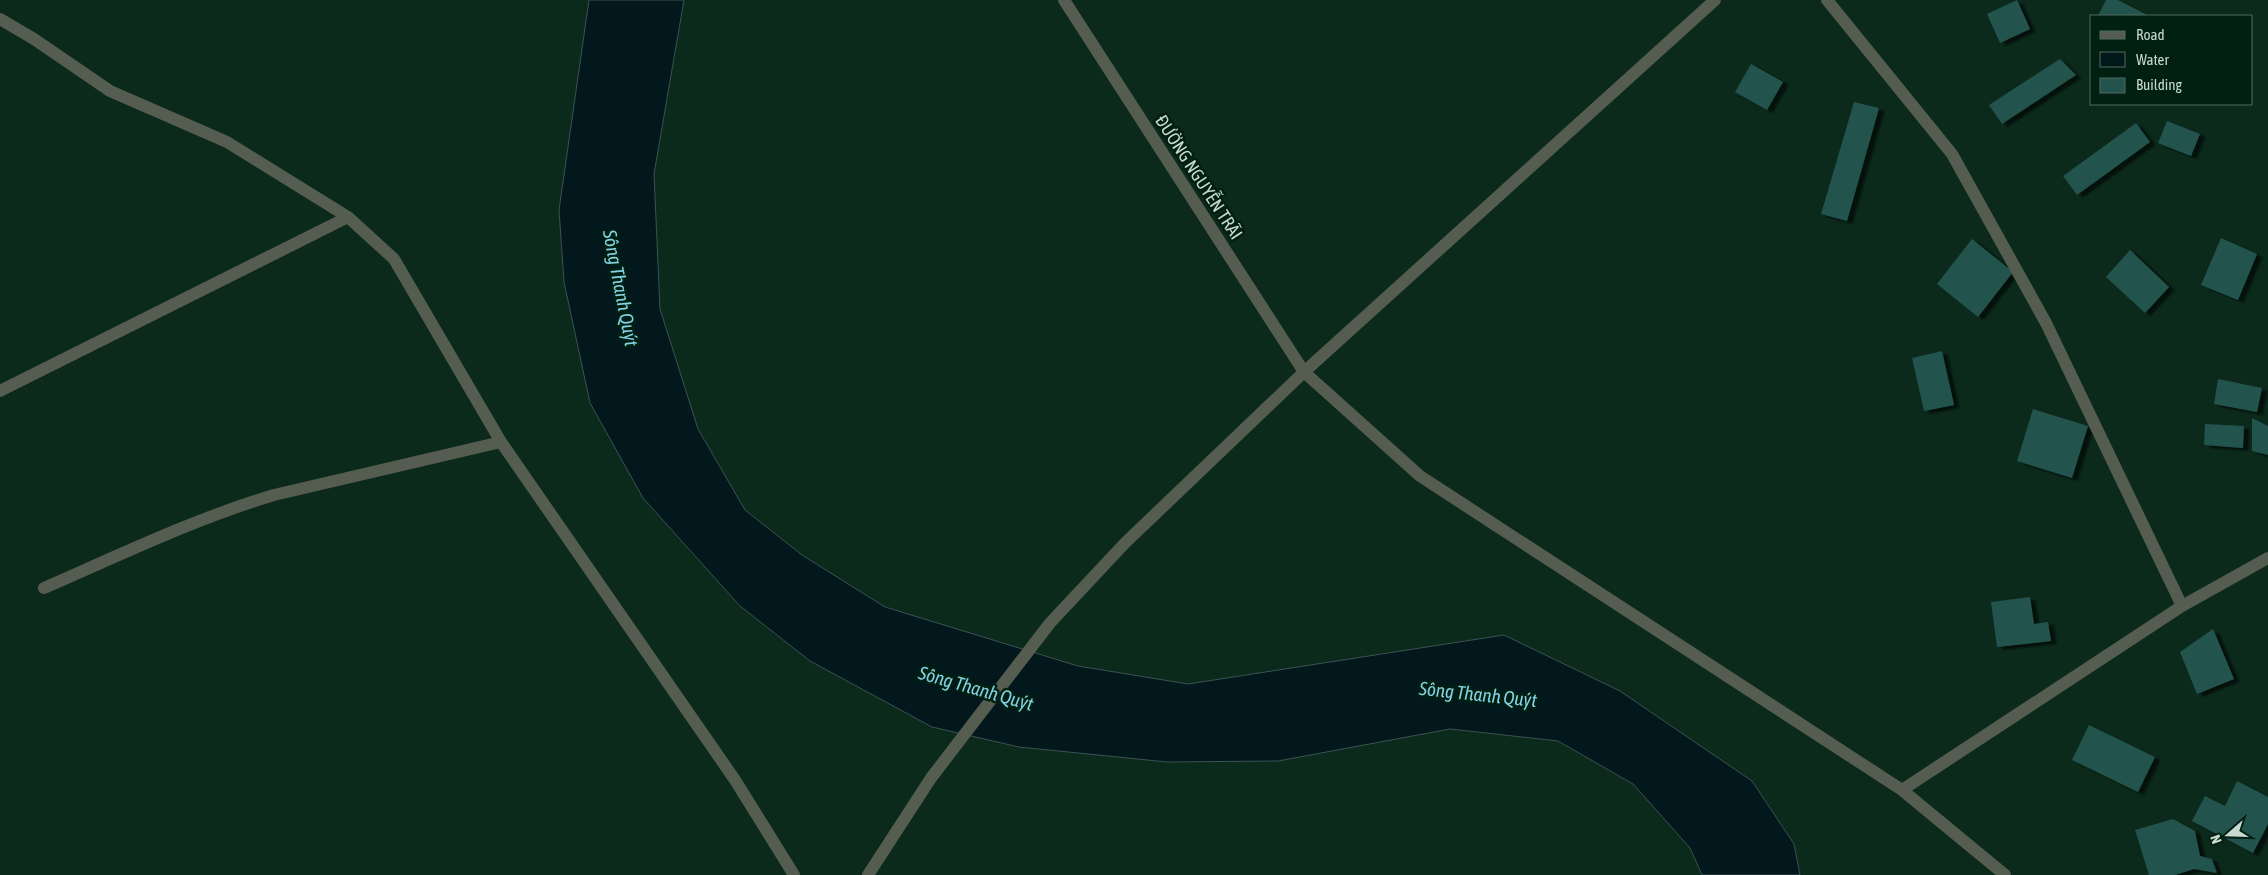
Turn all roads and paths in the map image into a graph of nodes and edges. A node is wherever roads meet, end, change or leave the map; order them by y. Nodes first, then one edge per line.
1 (1064, 0) edge
2 (1715, 0) edge
3 (1827, 0) edge
4 (0, 19) edge
5 (348, 217) junction
6 (1304, 372) junction
7 (0, 391) edge
8 (501, 442) junction
9 (2268, 558) edge
10 (44, 588) dead end
11 (2182, 606) junction
12 (1902, 790) junction
13 (794, 875) edge
14 (868, 875) edge
15 (2005, 875) edge

1 - 6 street, ĐƯỜNG NGUYỄN TRÃI
2 - 6 street
3 - 11 street
4 - 5 street
5 - 7 street
5 - 8 street
6 - 12 street, ĐƯỜNG NGUYỄN TRÃI
6 - 14 street
8 - 10 street
8 - 13 street
9 - 11 street
11 - 12 street
12 - 15 street, ĐƯỜNG NGUYỄN TRÃI

